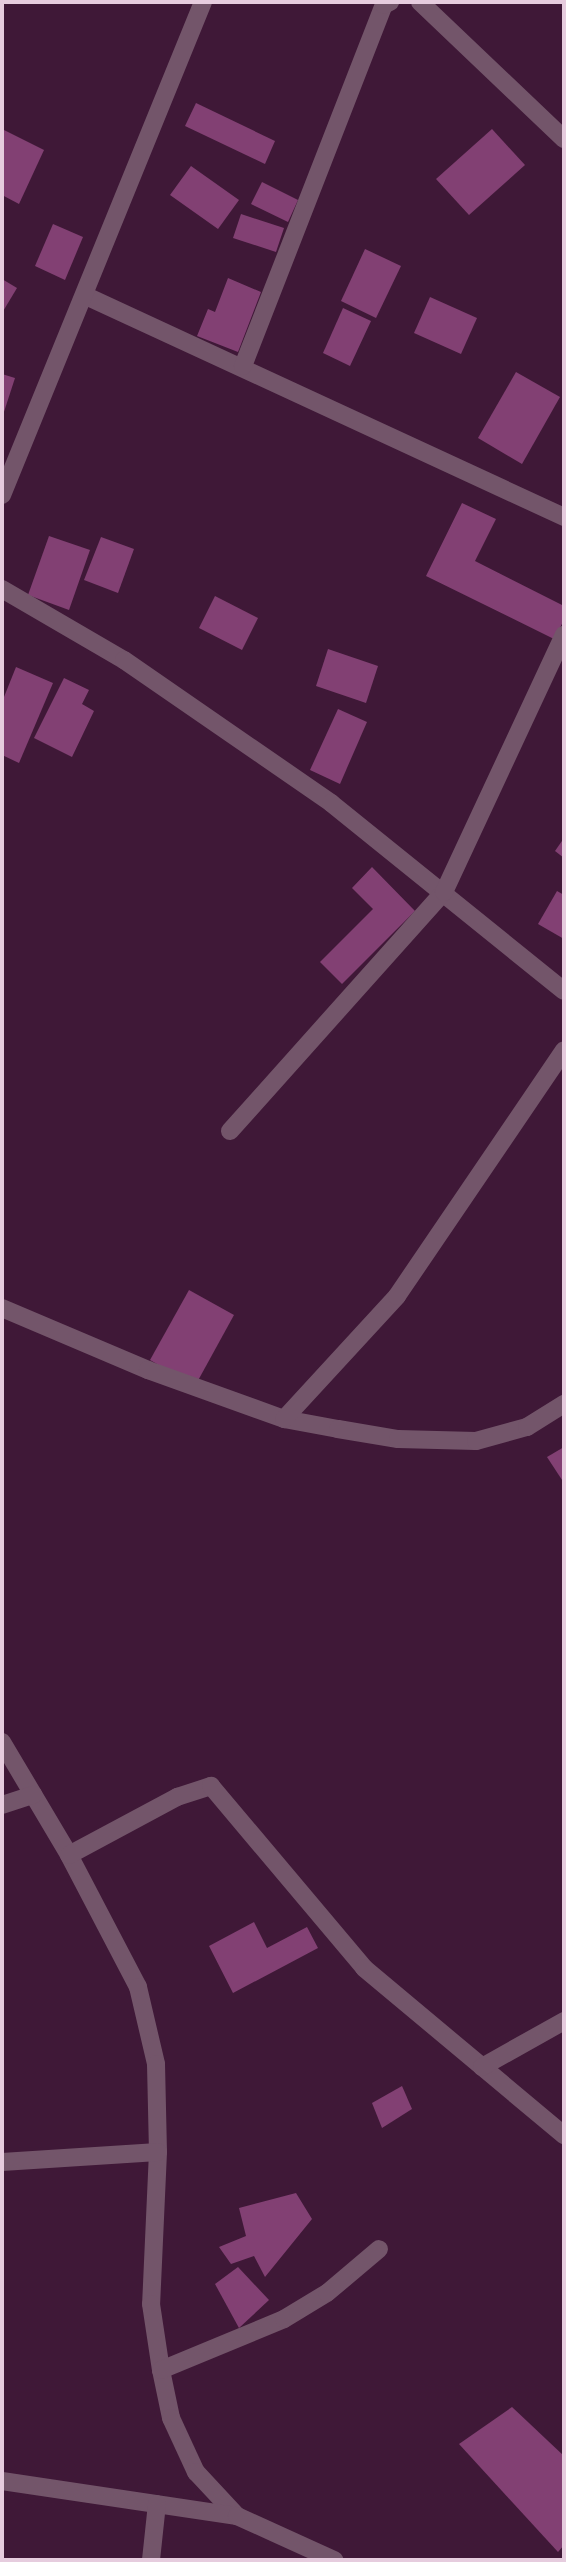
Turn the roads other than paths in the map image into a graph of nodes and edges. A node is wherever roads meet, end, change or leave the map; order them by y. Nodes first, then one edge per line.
1 (203, 2) edge
2 (390, 2) edge
3 (420, 2) edge
4 (564, 139) edge
5 (86, 296) junction
6 (243, 366) junction
7 (2, 495) edge
8 (564, 517) edge
9 (2, 589) edge
10 (564, 635) edge
11 (444, 892) junction
12 (564, 991) edge
13 (564, 1050) edge
14 (230, 1131) dead end
15 (2, 1308) edge
16 (564, 1404) edge
17 (284, 1419) junction
18 (2, 1742) edge
19 (33, 1795) junction
20 (2, 1805) edge
21 (69, 1855) junction
22 (564, 2021) edge
23 (482, 2067) junction
24 (564, 2134) edge
25 (158, 2152) junction
26 (2, 2162) edge
27 (379, 2249) dead end
28 (160, 2370) junction
29 (2, 2481) edge
30 (157, 2504) junction
31 (237, 2516) junction
32 (151, 2560) edge
33 (334, 2560) edge

1 - 5 street
2 - 6 street
3 - 4 street
5 - 6 street
5 - 7 street
6 - 8 street
9 - 11 street
10 - 11 street
11 - 12 street
11 - 14 street
13 - 17 street
15 - 17 street
16 - 17 street
18 - 19 street
19 - 20 street
19 - 21 street
21 - 23 street
21 - 25 street
22 - 23 street
23 - 24 street
25 - 26 street
25 - 28 street
27 - 28 street
28 - 31 street
29 - 30 street
30 - 31 street
30 - 32 street
31 - 33 street

